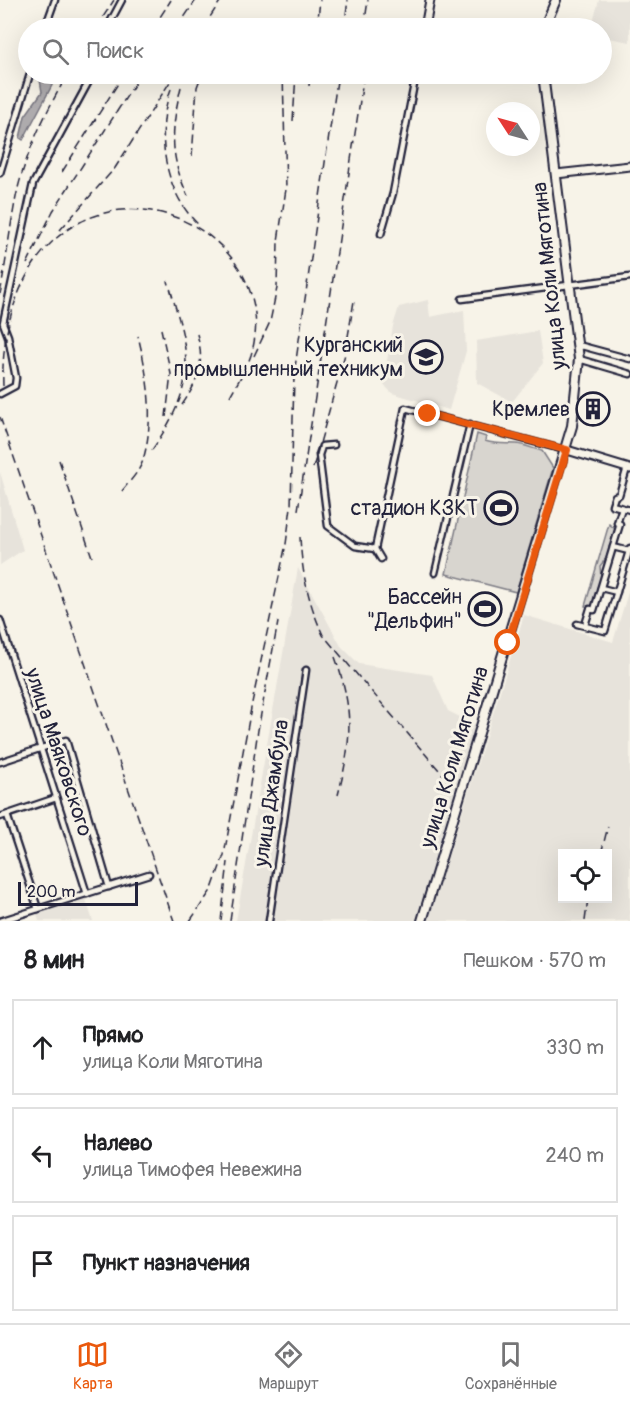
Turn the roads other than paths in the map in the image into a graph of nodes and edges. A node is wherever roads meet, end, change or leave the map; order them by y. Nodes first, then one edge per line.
1 (55, 0) edge
2 (122, 0) edge
3 (430, 0) edge
4 (556, 0) edge
5 (49, 18) edge
6 (112, 18) edge
7 (427, 18) edge
8 (548, 18) edge
9 (27, 84) edge
10 (88, 84) edge
11 (414, 84) edge
12 (544, 84) edge
13 (630, 166) edge
14 (0, 173) edge
15 (556, 174) junction
16 (381, 234) dead end
17 (630, 277) edge
18 (570, 285) junction
19 (462, 299) dead end
20 (578, 345) junction
21 (579, 359) junction
22 (630, 359) edge
23 (630, 374) edge
24 (0, 394) edge
25 (470, 424) junction
26 (334, 445) dead end
27 (567, 450) junction
28 (628, 469) edge
29 (622, 508) junction
30 (630, 510) edge
31 (613, 547) junction
32 (375, 549) junction
33 (630, 550) edge
34 (381, 559) dead end
35 (435, 573) dead end
36 (601, 588) junction
37 (617, 592) junction
38 (0, 620) edge
39 (577, 624) dead end
40 (585, 626) junction
41 (306, 670) dead end
42 (41, 748) junction
43 (0, 762) edge
44 (56, 798) junction
45 (7, 815) junction
46 (0, 817) edge
47 (149, 874) dead end
48 (109, 887) junction
49 (87, 894) junction
50 (38, 909) junction
51 (0, 921) edge
52 (269, 921) edge
53 (422, 921) edge

1 - 5 street
2 - 6 street
3 - 7 street
4 - 8 main road
9 - 14 street
10 - 24 street
11 - 16 street
12 - 15 main road, улица Коли Мяготина
13 - 15 street
15 - 18 main road, улица Коли Мяготина
17 - 18 street
18 - 19 street
18 - 20 main road, улица Коли Мяготина
20 - 21 main road, улица Коли Мяготина
20 - 22 street
21 - 23 street
21 - 27 main road, улица Коли Мяготина
25 - 27 street
25 - 32 street
25 - 35 street
26 - 32 street
27 - 28 street
27 - 53 main road, улица Коли Мяготина
28 - 29 street
29 - 30 street
29 - 31 street
31 - 33 street
31 - 36 street
32 - 34 street
33 - 37 street
36 - 37 street
36 - 40 street
37 - 40 street
38 - 42 street, улица Маяковского
39 - 40 street
41 - 52 street, улица Джамбула
42 - 43 street
42 - 44 street, улица Маяковского
42 - 48 street
44 - 45 street
44 - 49 street, улица Маяковского
45 - 46 street
45 - 50 street
47 - 48 street
48 - 49 street
49 - 50 street
50 - 51 street

